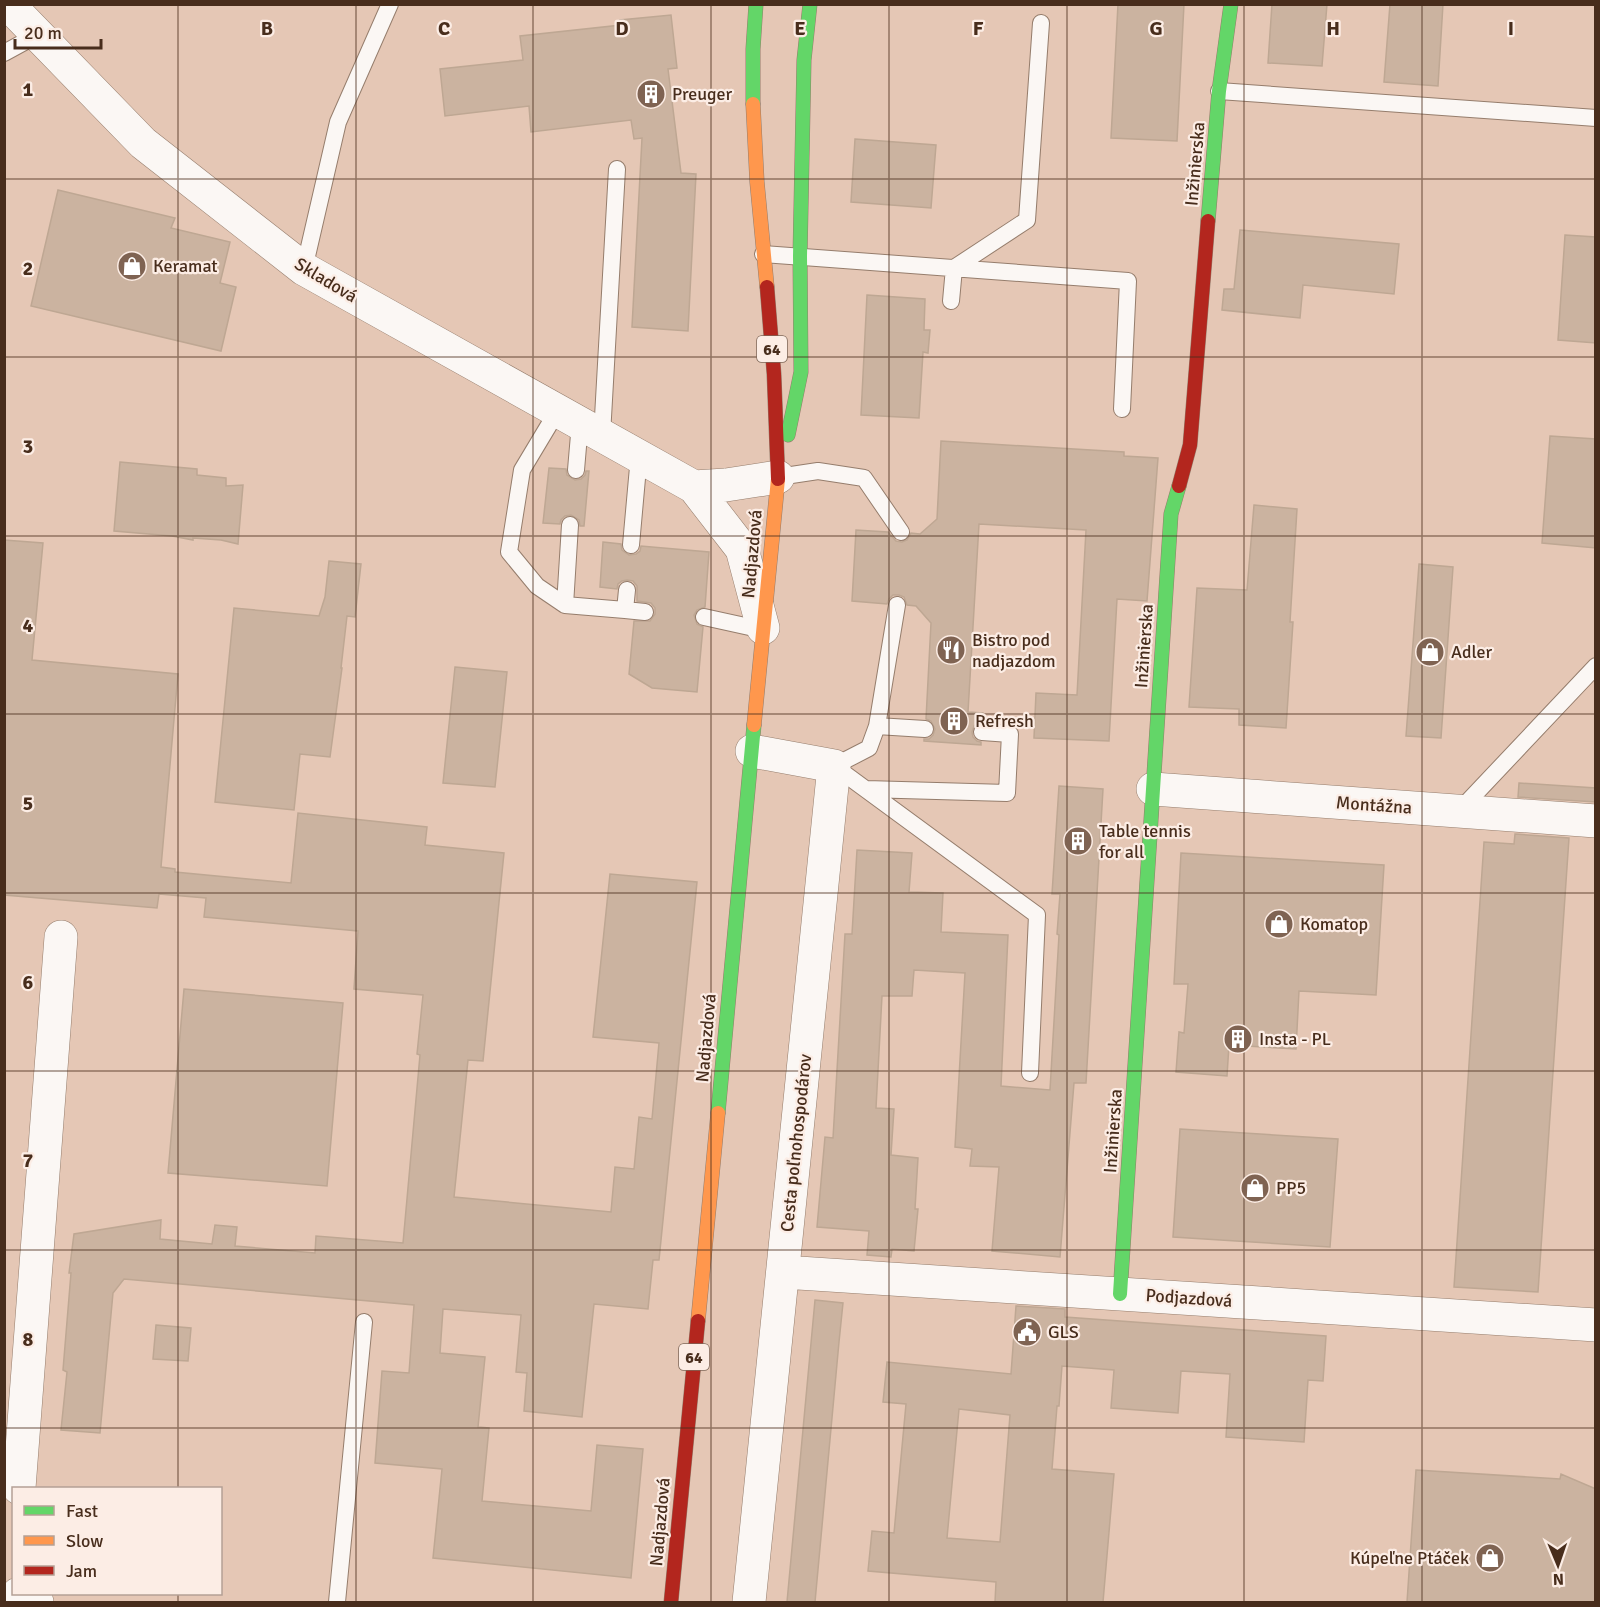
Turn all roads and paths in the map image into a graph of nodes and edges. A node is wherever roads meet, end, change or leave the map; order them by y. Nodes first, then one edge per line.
1 (8, 4) edge
2 (390, 4) edge
3 (810, 4) edge
4 (1231, 4) edge
5 (755, 8) edge
6 (1041, 23) dead end
7 (38, 35) junction
8 (4, 53) edge
9 (1219, 91) junction
10 (1596, 118) edge
11 (617, 169) dead end
12 (763, 254) junction
13 (800, 256) junction
14 (954, 268) junction
15 (304, 269) junction
16 (951, 301) dead end
17 (1122, 409) dead end
18 (580, 423) junction
19 (639, 456) junction
20 (576, 470) dead end
21 (778, 477) junction
22 (694, 487) junction
23 (570, 525) dead end
24 (901, 532) dead end
25 (631, 545) dead end
26 (627, 590) dead end
27 (565, 605) junction
28 (897, 605) dead end
29 (625, 610) junction
30 (645, 612) dead end
31 (704, 617) dead end
32 (763, 630) junction
33 (1596, 666) edge
34 (877, 726) junction
35 (925, 729) dead end
36 (982, 732) dead end
37 (752, 751) junction
38 (834, 766) junction
39 (866, 789) junction
40 (1153, 789) junction
41 (1459, 812) junction
42 (1596, 822) edge
43 (61, 937) dead end
44 (1030, 1073) dead end
45 (783, 1272) junction
46 (1120, 1294) junction
47 (364, 1322) dead end
48 (1596, 1325) edge
49 (19, 1487) edge
50 (337, 1602) edge
51 (671, 1602) edge
52 (748, 1602) edge

1 - 7 street, Skladová
2 - 15 lane
3 - 13 main road, Nadjazdová / 64
4 - 9 main road, Inžinierska
5 - 12 main road, Nadjazdová / 64
6 - 14 lane
7 - 8 lane
7 - 15 street, Skladová
9 - 10 lane
9 - 40 main road, Inžinierska
11 - 18 lane
12 - 13 lane
12 - 21 main road, Nadjazdová / 64
13 - 14 lane
13 - 21 main road, Nadjazdová / 64
14 - 16 lane
14 - 17 lane
15 - 18 street, Skladová
18 - 19 street, Skladová
18 - 20 lane
18 - 27 lane
19 - 22 street, Skladová
19 - 25 lane
21 - 22 street
21 - 24 lane
21 - 32 main road, Nadjazdová / 64
22 - 32 street, Skladová
23 - 27 lane
26 - 29 lane
27 - 29 lane
28 - 34 lane
29 - 30 lane
31 - 32 lane
32 - 37 main road, Nadjazdová / 64
33 - 41 lane
34 - 35 lane
34 - 38 lane
36 - 39 lane
37 - 38 street
37 - 51 main road, Nadjazdová / 64
38 - 39 lane
38 - 45 street, Cesta poľnohospodárov
39 - 44 lane
40 - 41 street, Montážna
40 - 46 main road, Inžinierska
41 - 42 street, Montážna
43 - 49 street
45 - 46 street, Podjazdová
45 - 52 street, Cesta poľnohospodárov
46 - 48 street, Podjazdová
47 - 50 lane

